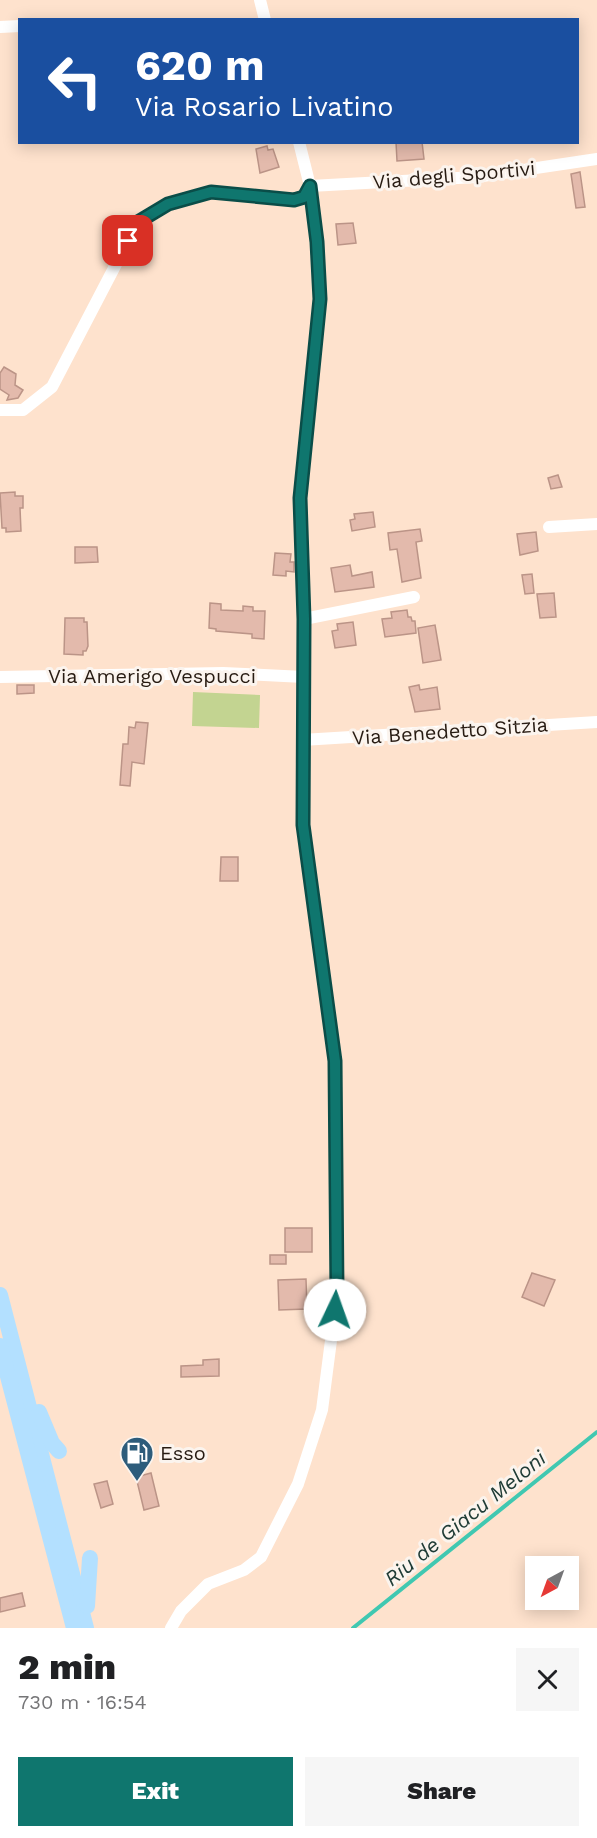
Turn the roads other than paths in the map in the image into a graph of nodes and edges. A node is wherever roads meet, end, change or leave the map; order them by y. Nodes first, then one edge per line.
1 (260, 0) edge
2 (264, 18) edge
3 (18, 26) edge
4 (0, 27) edge
5 (300, 144) edge
6 (597, 159) edge
7 (310, 186) junction
8 (0, 410) edge
9 (597, 524) edge
10 (549, 527) dead end
11 (414, 597) dead end
12 (304, 619) junction
13 (0, 677) edge
14 (304, 677) junction
15 (597, 722) edge
16 (302, 740) junction
17 (0, 1294) edge
18 (6, 1343) edge
19 (59, 1451) dead end
20 (90, 1558) dead end
21 (74, 1628) edge
22 (87, 1628) edge
23 (171, 1628) edge

1 - 2 street
3 - 4 street
5 - 7 street
6 - 7 street, Via degli Sportivi
7 - 8 street
7 - 12 street
9 - 10 street
11 - 12 street
12 - 14 street
13 - 14 street, Via Amerigo Vespucci
14 - 16 street
15 - 16 street, Via Benedetto Sitzia
16 - 23 street
17 - 18 main road
18 - 19 main road
18 - 21 main road
18 - 22 main road
20 - 22 main road

